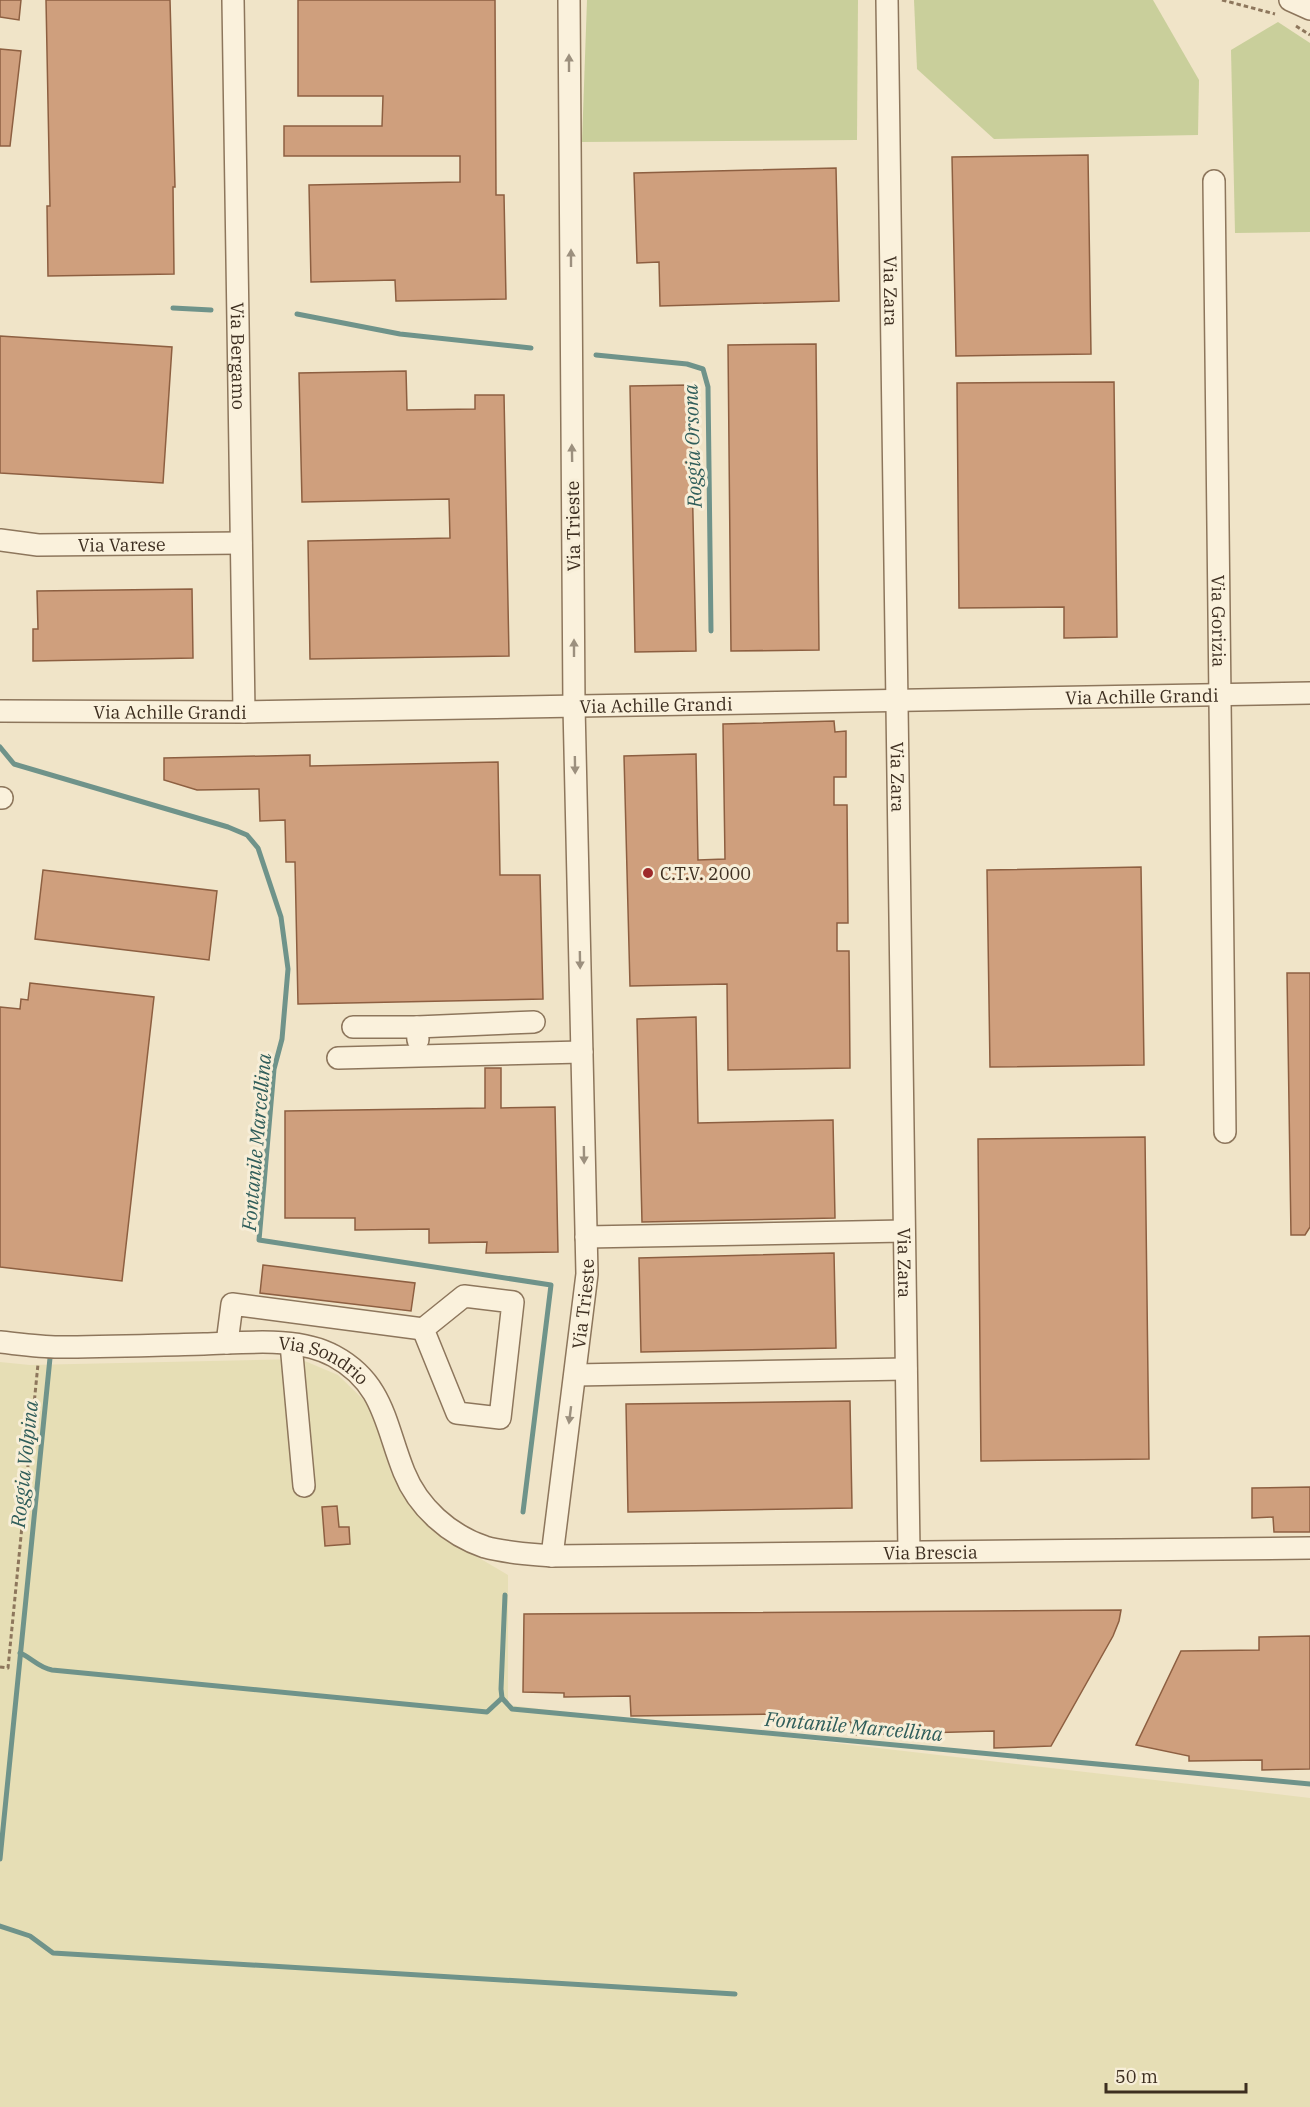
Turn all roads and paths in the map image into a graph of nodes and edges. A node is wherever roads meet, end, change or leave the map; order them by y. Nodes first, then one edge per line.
1 (233, 0) edge
2 (569, 0) edge
3 (887, 0) edge
4 (1222, 0) edge
5 (1284, 8) edge
6 (1310, 9) edge
7 (1294, 25) dead end
8 (1310, 35) edge
9 (1214, 182) dead end
10 (0, 540) edge
11 (241, 543) junction
12 (1310, 693) edge
13 (1220, 695) junction
14 (897, 700) junction
15 (574, 706) junction
16 (0, 711) edge
17 (244, 712) junction
18 (534, 1022) dead end
19 (353, 1027) dead end
20 (417, 1027) junction
21 (582, 1052) junction
22 (418, 1056) junction
23 (338, 1058) dead end
24 (1225, 1132) dead end
25 (904, 1232) junction
26 (586, 1237) junction
27 (423, 1329) junction
28 (0, 1342) edge
29 (227, 1343) junction
30 (291, 1344) junction
31 (39, 1346) junction
32 (906, 1369) junction
33 (574, 1375) junction
34 (304, 1486) dead end
35 (1310, 1548) edge
36 (909, 1552) junction
37 (552, 1556) junction
38 (0, 1667) edge

1 - 11 street, Via Bergamo
15 -> 2 street, Via Trieste
3 - 14 street, Via Zara
4 - 5 path
5 - 6 street
7 - 8 path
9 - 13 street, Via Gorizia
10 - 11 street, Via Varese
11 - 17 street, Via Bergamo
12 - 13 street, Via Achille Grandi
13 - 14 street, Via Achille Grandi
13 - 24 street, Via Gorizia
14 - 15 street, Via Achille Grandi
14 - 25 street, Via Zara
15 - 17 street, Via Achille Grandi
15 -> 21 street, Via Trieste
16 - 17 street, Via Achille Grandi
18 - 20 street
19 - 20 street
20 - 22 street
21 - 22 street
21 -> 26 street, Via Trieste
22 - 23 street
25 - 26 street
25 - 32 street, Via Zara
26 - 33 street, Via Trieste
27 - 27 street
27 - 29 street
28 - 31 street, Via Sondrio
29 - 30 street, Via Sondrio
29 - 31 street, Via Sondrio
30 - 34 street
30 - 37 street, Via Sondrio
31 - 38 path
32 - 33 street
32 - 36 street, Via Zara
33 -> 37 street, Via Trieste
35 - 36 street, Via Brescia
36 - 37 street, Via Brescia

